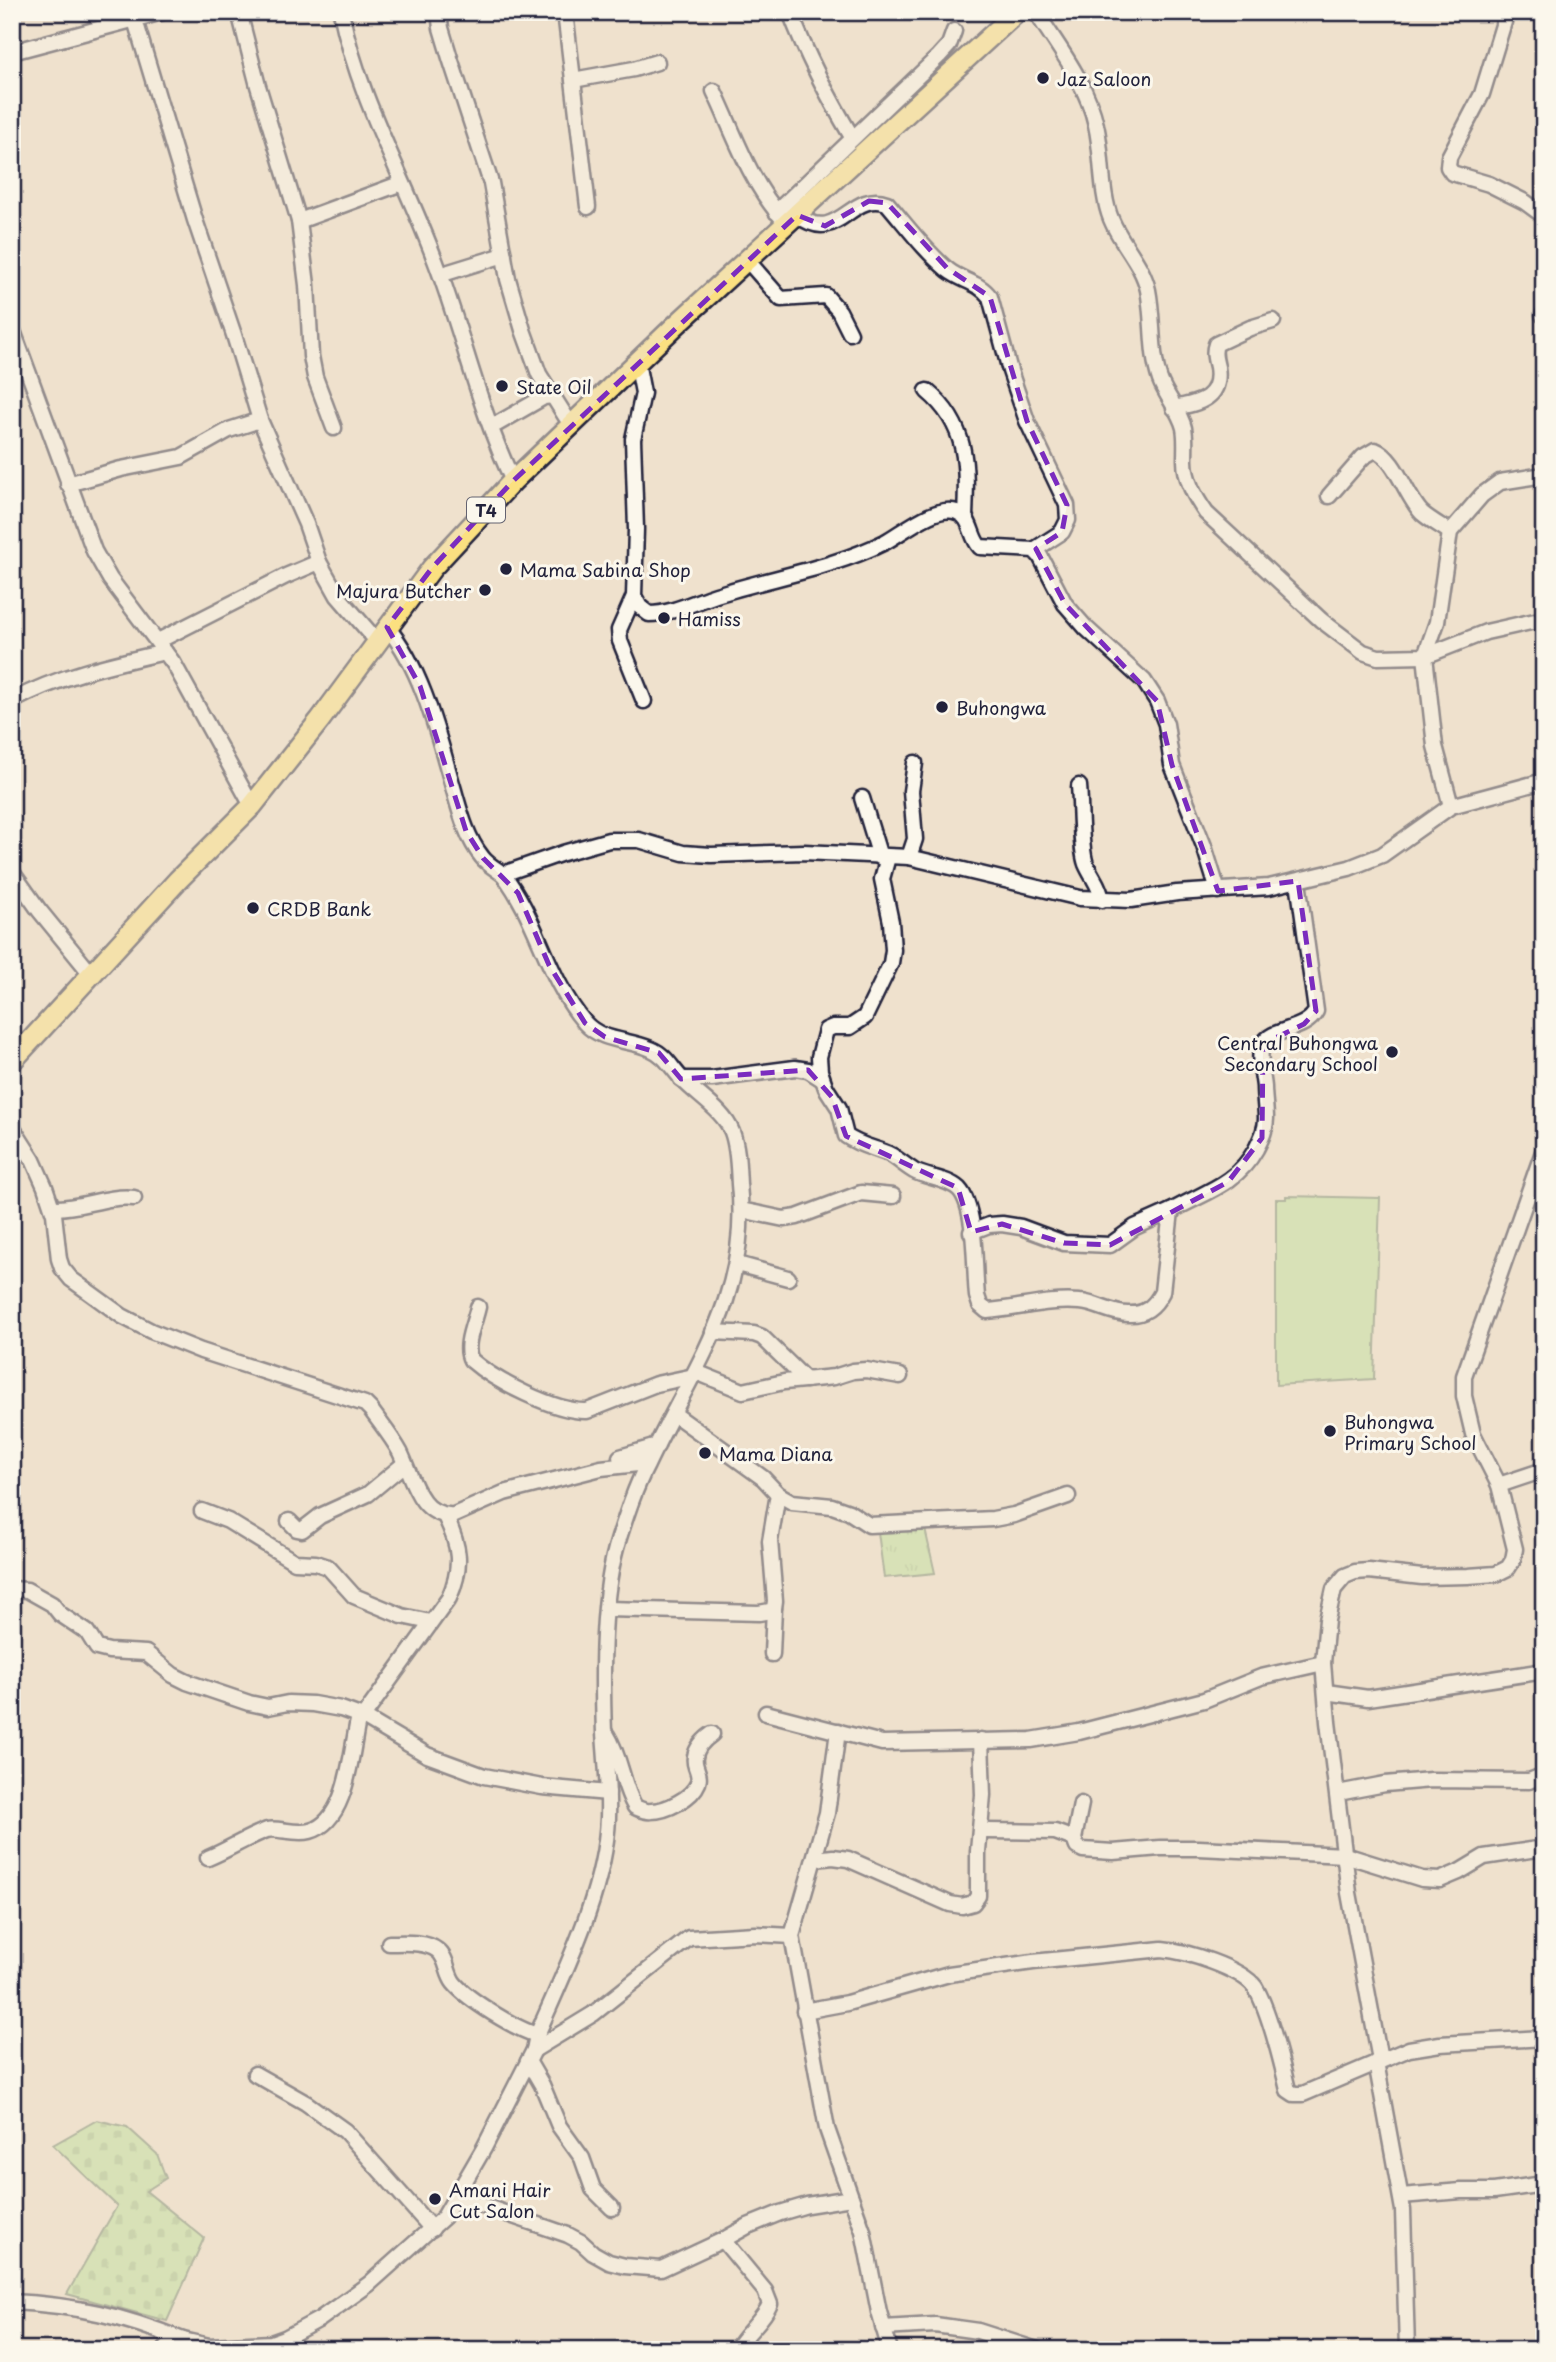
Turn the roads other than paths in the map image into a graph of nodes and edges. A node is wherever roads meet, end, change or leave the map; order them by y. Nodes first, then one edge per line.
1 (162, 12) edge
2 (239, 12) edge
3 (341, 12) edge
4 (439, 12) edge
5 (565, 12) edge
6 (790, 12) edge
7 (1017, 12) edge
8 (1036, 12) edge
9 (1507, 12) edge
10 (135, 20) junction
11 (954, 31) dead end
12 (12, 52) edge
13 (657, 62) dead end
14 (573, 80) junction
15 (714, 91) dead end
16 (852, 137) junction
17 (402, 183) junction
18 (588, 207) dead end
19 (1544, 216) edge
20 (787, 217) junction
21 (299, 221) junction
22 (504, 255) junction
23 (747, 260) junction
24 (449, 272) dead end
25 (1273, 321) dead end
26 (12, 328) edge
27 (850, 333) dead end
28 (637, 362) junction
29 (927, 391) dead end
30 (552, 396) junction
31 (1174, 408) junction
32 (260, 420) junction
33 (497, 424) dead end
34 (571, 425) junction
35 (334, 428) dead end
36 (1544, 475) edge
37 (513, 481) junction
38 (68, 484) junction
39 (1329, 496) dead end
40 (965, 517) junction
41 (1450, 532) junction
42 (1034, 550) junction
43 (319, 562) junction
44 (634, 596) junction
45 (1544, 619) edge
46 (382, 634) junction
47 (163, 645) junction
48 (1425, 656) junction
49 (12, 701) edge
50 (645, 701) dead end
51 (915, 763) dead end
52 (1544, 781) edge
53 (1079, 786) dead end
54 (862, 798) dead end
55 (252, 806) junction
56 (1451, 806) junction
57 (884, 857) junction
58 (909, 857) junction
59 (12, 872) edge
60 (503, 874) junction
61 (1298, 881) junction
62 (1218, 891) junction
63 (1102, 900) junction
64 (92, 975) junction
65 (12, 1061) edge
66 (681, 1079) junction
67 (822, 1079) junction
68 (12, 1127) edge
69 (1544, 1149) edge
70 (1540, 1172) edge
71 (893, 1196) dead end
72 (134, 1199) dead end
73 (53, 1208) junction
74 (741, 1210) junction
75 (1171, 1211) junction
76 (971, 1232) junction
77 (737, 1264) junction
78 (788, 1278) dead end
79 (478, 1307) dead end
80 (713, 1332) junction
81 (695, 1374) junction
82 (900, 1376) dead end
83 (806, 1380) junction
84 (674, 1414) junction
85 (657, 1446) junction
86 (620, 1457) dead end
87 (647, 1463) junction
88 (404, 1464) junction
89 (1544, 1470) edge
90 (1499, 1485) junction
91 (778, 1494) junction
92 (1068, 1496) dead end
93 (202, 1511) dead end
94 (445, 1516) junction
95 (289, 1521) dead end
96 (12, 1588) edge
97 (774, 1608) junction
98 (607, 1609) junction
99 (430, 1622) junction
100 (772, 1654) dead end
101 (1324, 1663) junction
102 (1544, 1671) edge
103 (1326, 1692) junction
104 (766, 1713) dead end
105 (361, 1717) junction
106 (604, 1731) junction
107 (838, 1731) junction
108 (712, 1734) dead end
109 (981, 1740) junction
110 (1544, 1775) edge
111 (608, 1793) junction
112 (1338, 1793) junction
113 (1081, 1804) dead end
114 (986, 1831) dead end
115 (1074, 1839) junction
116 (1544, 1848) edge
117 (1345, 1855) junction
118 (208, 1858) dead end
119 (815, 1859) junction
120 (792, 1936) junction
121 (389, 1943) dead end
122 (804, 2011) junction
123 (1544, 2038) edge
124 (533, 2049) junction
125 (1378, 2061) junction
126 (256, 2074) dead end
127 (1544, 2184) edge
128 (1401, 2196) junction
129 (851, 2198) junction
130 (456, 2199) junction
131 (612, 2208) dead end
132 (432, 2229) junction
133 (723, 2240) junction
134 (12, 2302) edge
135 (883, 2328) junction
136 (183, 2340) junction
137 (285, 2344) edge
138 (165, 2350) edge
139 (736, 2350) edge
140 (890, 2350) edge
141 (1037, 2350) edge
142 (1407, 2350) edge

1 - 10 street
2 - 21 street
3 - 17 street
4 - 22 street
5 - 14 street
6 - 16 street
7 - 20 highway, T4
8 - 31 street
9 - 19 street
10 - 12 street
10 - 32 street
11 - 16 street
13 - 14 street
14 - 18 street
15 - 20 street
16 - 20 street
17 - 21 street
17 - 37 street
20 - 23 highway, T4
20 - 42 street
21 - 35 street
22 - 24 street
22 - 30 street
23 - 27 street
23 - 28 highway, T4
25 - 31 street
26 - 38 street
28 - 34 highway, T4
28 - 44 street
29 - 40 street
30 - 33 street
30 - 34 street
31 - 48 street
32 - 38 street
32 - 43 street
34 - 37 highway, T4
36 - 41 street
37 - 46 highway, T4
38 - 47 street
39 - 41 street
40 - 42 street
40 - 44 street
41 - 48 street
42 - 62 street
43 - 46 street
43 - 47 street
44 - 50 street
45 - 48 street
46 - 55 highway, T4
46 - 60 street
47 - 49 street
47 - 55 street
48 - 56 street
51 - 58 street
52 - 56 street
53 - 63 street
54 - 57 street
55 - 64 highway, T4
56 - 61 street
57 - 58 street
57 - 60 street
57 - 67 street
58 - 63 street
59 - 64 street
60 - 66 street
61 - 62 street
61 - 75 street
62 - 63 street
64 - 65 highway, T4
66 - 67 street
66 - 74 street
67 - 76 street
68 - 73 street
69 - 70 street
70 - 90 street
71 - 74 street
72 - 73 street
73 - 88 street
74 - 77 street
75 - 76 street
75 - 76 street
77 - 78 street
77 - 80 street
79 - 81 street
80 - 81 street
80 - 83 street
81 - 83 street
81 - 84 street
82 - 83 street
84 - 85 street
84 - 91 street
85 - 86 street
85 - 87 street
87 - 94 street
87 - 98 street
88 - 94 street
88 - 95 street
89 - 90 street
90 - 101 street
91 - 92 street
91 - 97 street
93 - 99 street
94 - 99 street
96 - 105 street
97 - 98 street
97 - 100 street
98 - 106 street
99 - 105 street
101 - 103 street
101 - 109 street
102 - 103 street
103 - 112 street
104 - 107 street
105 - 111 street
105 - 118 street
106 - 108 street
106 - 111 street
107 - 109 street
107 - 119 street
109 - 119 street
110 - 112 street
111 - 124 street
112 - 117 street
113 - 115 street
114 - 115 street
115 - 117 street
116 - 117 street
117 - 125 street
119 - 120 street
120 - 122 street
120 - 124 street
121 - 124 street
122 - 125 street
122 - 129 street
123 - 125 street
124 - 130 street
124 - 131 street
125 - 128 street
126 - 132 street
127 - 128 street
128 - 142 street
129 - 133 street
129 - 135 street
130 - 132 street
130 - 133 street
132 - 137 street
133 - 139 street
134 - 136 street
135 - 140 street
135 - 141 street
136 - 137 street
136 - 138 street

